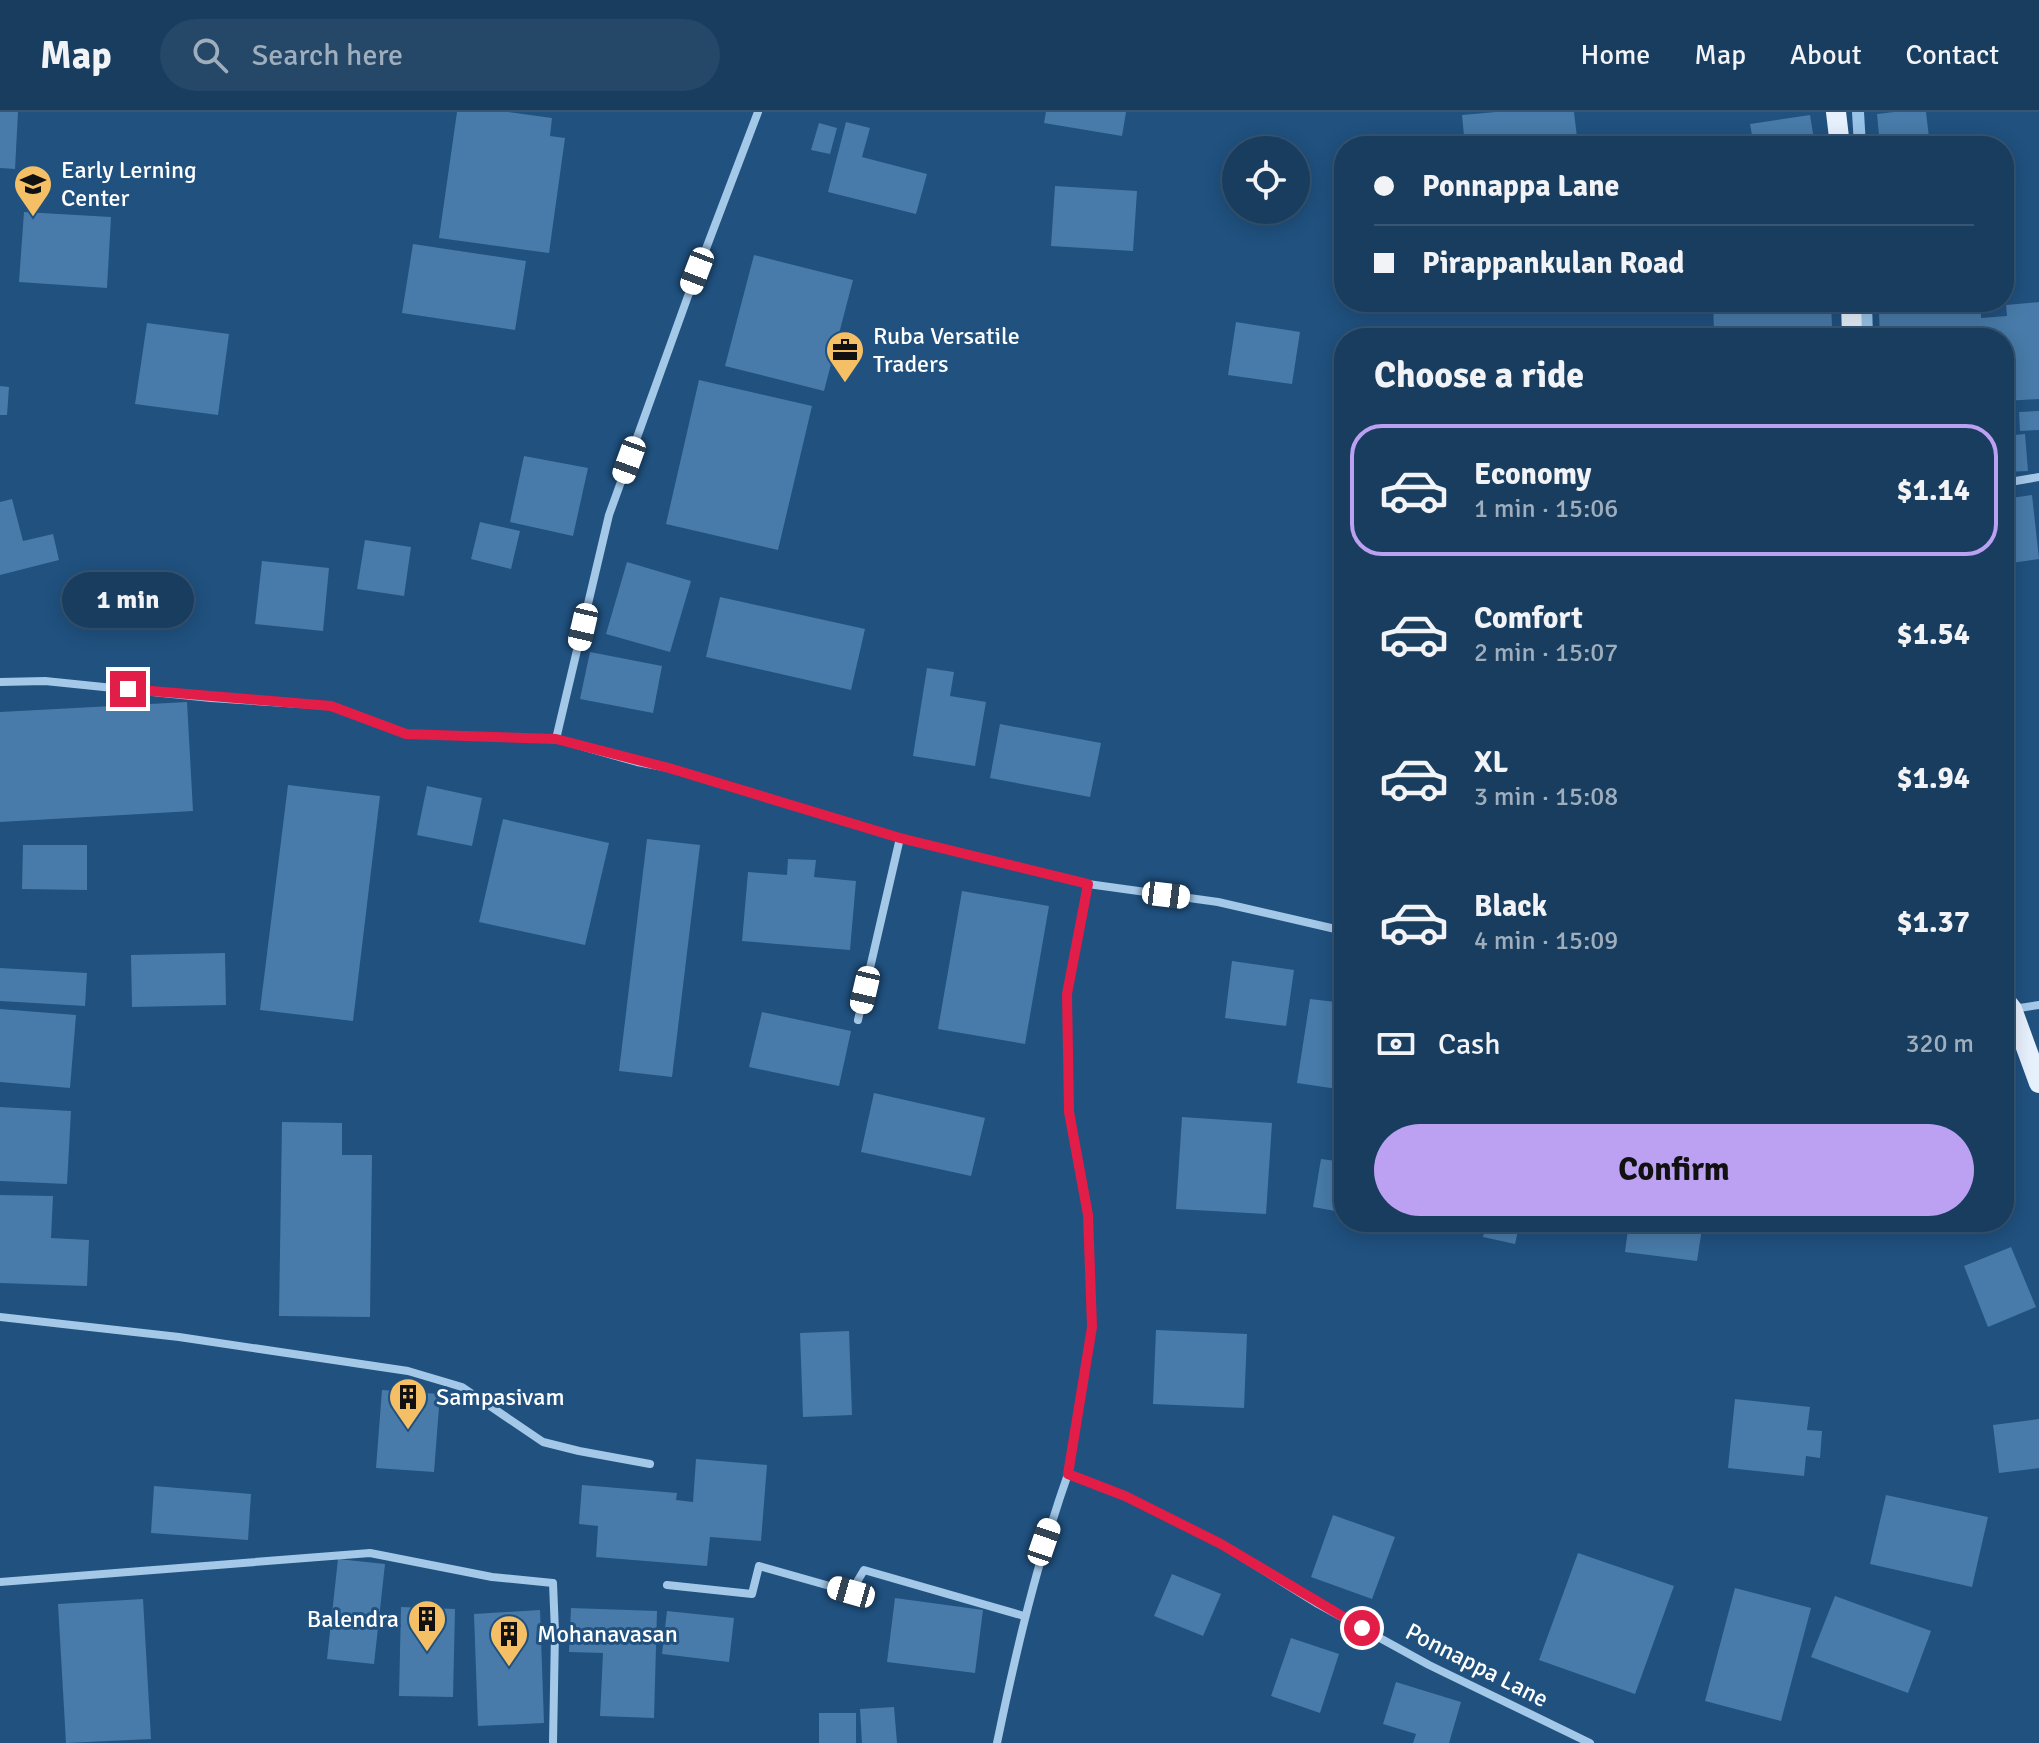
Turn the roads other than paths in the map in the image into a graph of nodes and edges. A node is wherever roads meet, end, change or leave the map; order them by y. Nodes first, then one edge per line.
1 (758, 112) edge
2 (1836, 112) edge
3 (1839, 136) edge
4 (2039, 477) edge
5 (2014, 481) edge
6 (0, 682) edge
7 (556, 739) junction
8 (900, 838) junction
9 (1088, 884) junction
10 (1334, 929) edge
11 (2039, 1005) edge
12 (2014, 1006) edge
13 (858, 1020) dead end
14 (2014, 1023) edge
15 (2039, 1083) edge
16 (0, 1317) edge
17 (650, 1464) dead end
18 (1068, 1474) junction
19 (0, 1582) edge
20 (667, 1585) dead end
21 (1024, 1616) junction
22 (553, 1743) edge
23 (997, 1743) edge
24 (1590, 1743) edge

1 - 7 street
2 - 3 main road
4 - 5 street
6 - 7 street
7 - 8 street
8 - 9 street
8 - 13 street
9 - 10 street
9 - 18 street
11 - 12 street
14 - 15 main road
16 - 17 street
18 - 21 street
18 - 24 street, Ponnappa Lane
19 - 22 street
20 - 21 street
21 - 23 street

